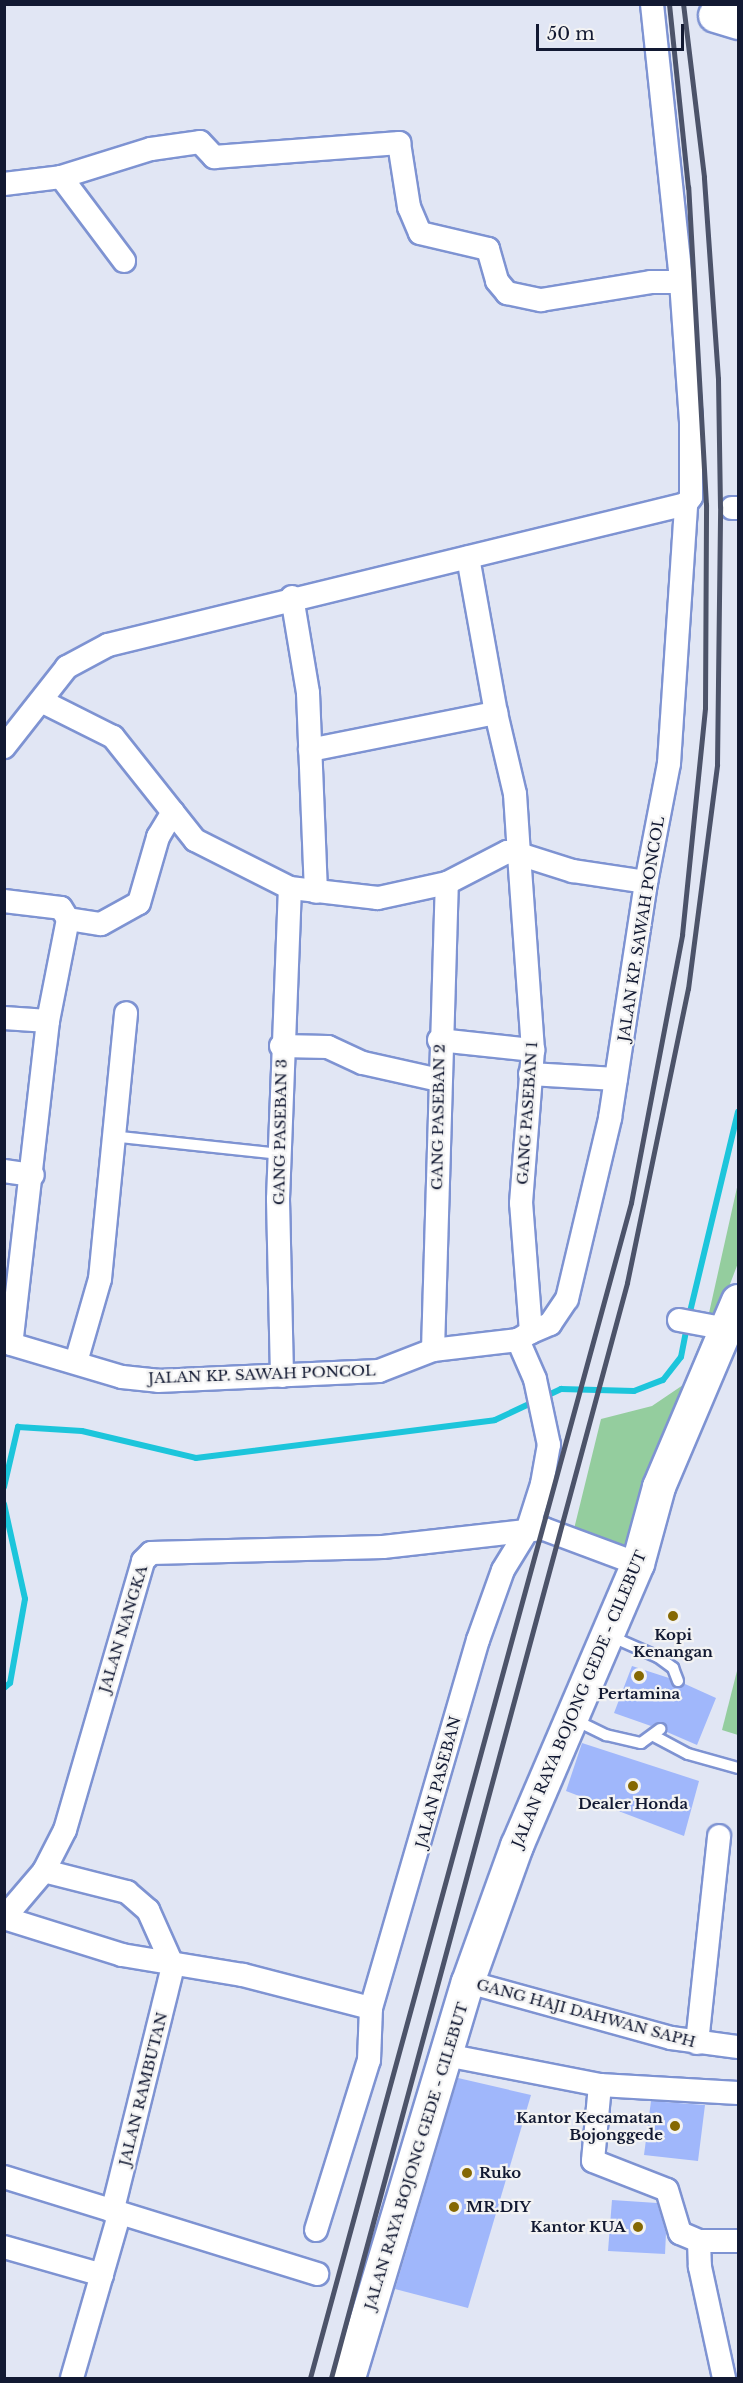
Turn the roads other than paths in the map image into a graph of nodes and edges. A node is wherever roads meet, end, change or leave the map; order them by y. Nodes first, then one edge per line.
1 (652, 4) edge
2 (61, 177) junction
3 (4, 184) edge
4 (123, 261) dead end
5 (681, 282) junction
6 (686, 504) junction
7 (468, 557) junction
8 (292, 597) junction
9 (40, 701) junction
10 (496, 713) junction
11 (6, 743) edge
12 (310, 750) junction
13 (173, 812) junction
14 (519, 854) junction
15 (646, 882) junction
16 (447, 883) junction
17 (290, 888) junction
18 (316, 892) junction
19 (4, 901) edge
20 (68, 919) junction
21 (126, 1012) dead end
22 (4, 1018) edge
23 (48, 1021) junction
24 (439, 1040) junction
25 (281, 1046) junction
26 (533, 1050) junction
27 (530, 1074) junction
28 (616, 1079) junction
29 (439, 1080) junction
30 (110, 1136) junction
31 (280, 1154) junction
32 (4, 1171) edge
33 (33, 1175) junction
34 (717, 1321) edge
35 (525, 1336) junction
36 (8, 1343) edge
37 (434, 1350) junction
38 (76, 1362) junction
39 (282, 1376) junction
40 (527, 1531) junction
41 (638, 1564) junction
42 (604, 1634) junction
43 (678, 1681) dead end
44 (569, 1717) junction
45 (738, 1768) edge
46 (719, 1836) dead end
47 (44, 1871) junction
48 (4, 1918) edge
49 (173, 1966) junction
50 (468, 1982) junction
51 (371, 2008) junction
52 (696, 2043) junction
53 (738, 2047) edge
54 (446, 2055) junction
55 (600, 2085) junction
56 (738, 2092) edge
57 (4, 2177) edge
58 (115, 2214) junction
59 (316, 2230) dead end
60 (699, 2241) junction
61 (738, 2241) edge
62 (4, 2247) edge
63 (317, 2274) dead end
64 (102, 2275) junction
65 (72, 2379) edge
66 (348, 2379) edge
67 (724, 2379) edge

1 - 5 street, JALAN KP. SAWAH PONCOL
2 - 3 street
2 - 4 street
2 - 5 street
5 - 6 street, JALAN KP. SAWAH PONCOL
6 - 7 street
6 - 15 street, JALAN KP. SAWAH PONCOL
7 - 8 street
7 - 10 street, GANG PASEBAN 1
8 - 9 street
8 - 12 street
9 - 11 street
9 - 13 street
10 - 12 street
10 - 14 street, GANG PASEBAN 1
12 - 18 street
13 - 17 street
13 - 20 street
14 - 15 street
14 - 16 street
14 - 26 street, GANG PASEBAN 1
15 - 28 street, JALAN KP. SAWAH PONCOL
16 - 18 street
16 - 24 street, GANG PASEBAN 2
17 - 18 street
17 - 25 street, GANG PASEBAN 3
19 - 20 street
20 - 23 street
21 - 30 street
22 - 23 street
23 - 33 street
24 - 26 street
24 - 29 street, GANG PASEBAN 2
25 - 29 street
25 - 31 street, GANG PASEBAN 3
26 - 27 street, GANG PASEBAN 1
27 - 28 street
27 - 35 street, GANG PASEBAN 1
28 - 35 street, JALAN KP. SAWAH PONCOL
29 - 37 street, GANG PASEBAN 2
30 - 31 lane
30 - 38 street
31 - 39 street, GANG PASEBAN 3
32 - 33 street
33 - 36 street
34 - 41 main road, JALAN RAYA BOJONG GEDE - CILEBUT
35 - 37 street, JALAN KP. SAWAH PONCOL
35 - 40 street, JALAN PASEBAN
36 - 38 street, JALAN KP. SAWAH PONCOL
37 - 39 street, JALAN KP. SAWAH PONCOL
38 - 39 street, JALAN KP. SAWAH PONCOL
40 - 41 street, JALAN NANGKA
40 - 47 street, JALAN NANGKA
40 - 51 street, JALAN PASEBAN
41 - 42 main road, JALAN RAYA BOJONG GEDE - CILEBUT
42 - 43 lane
42 - 44 main road, JALAN RAYA BOJONG GEDE - CILEBUT
44 - 45 lane
44 - 50 main road, JALAN RAYA BOJONG GEDE - CILEBUT
46 - 52 street
47 - 48 street, JALAN NANGKA
47 - 49 street
48 - 49 street
49 - 51 street
49 - 58 street, JALAN RAMBUTAN
50 - 52 street, GANG HAJI DAHWAN SAPH
50 - 54 main road, JALAN RAYA BOJONG GEDE - CILEBUT
51 - 59 street, JALAN PASEBAN
52 - 53 street, GANG HAJI DAHWAN SAPH
54 - 55 street
54 - 66 main road, JALAN RAYA BOJONG GEDE - CILEBUT
55 - 56 street
55 - 60 street
57 - 58 street
58 - 63 street
58 - 64 street, JALAN RAMBUTAN
60 - 61 street
60 - 67 street
62 - 64 street
64 - 65 street, JALAN RAMBUTAN

